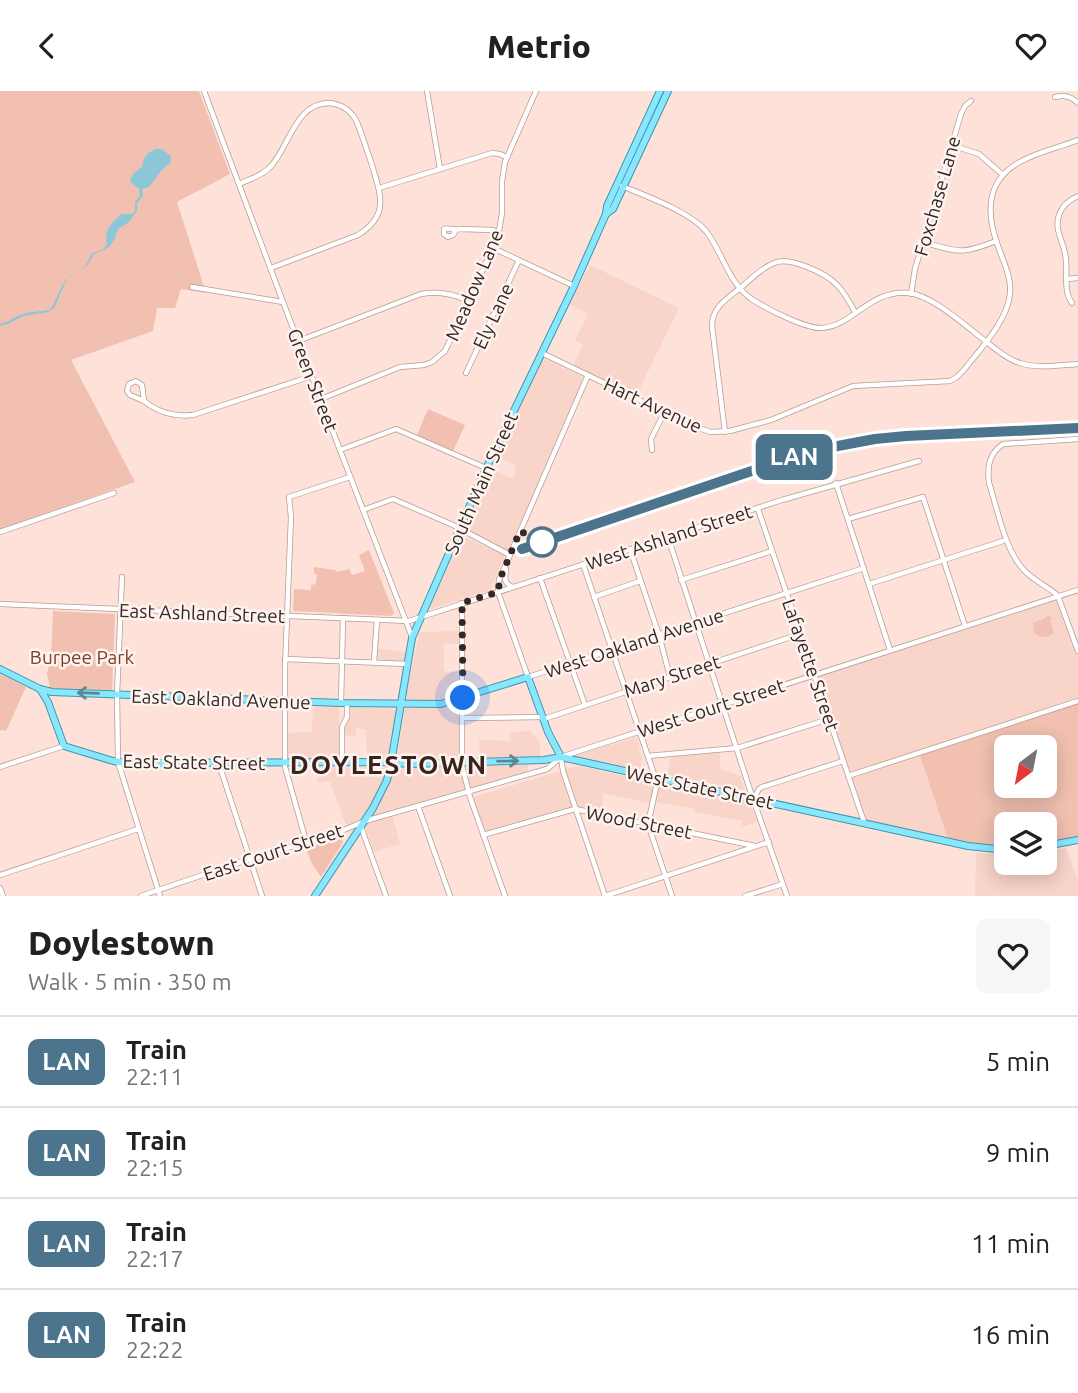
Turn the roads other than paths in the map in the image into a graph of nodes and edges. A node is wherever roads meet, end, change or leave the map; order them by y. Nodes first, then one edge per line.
1 (204, 91) edge
2 (427, 91) edge
3 (537, 91) edge
4 (660, 91) edge
5 (668, 91) edge
6 (1055, 97) dead end
7 (971, 101) dead end
8 (1078, 103) edge
9 (1078, 140) edge
10 (951, 145) junction
11 (506, 157) junction
12 (440, 169) junction
13 (1003, 175) junction
14 (239, 184) junction
15 (621, 185) junction
16 (379, 188) junction
17 (1078, 196) edge
18 (456, 230) dead end
19 (499, 233) junction
20 (996, 241) junction
21 (923, 242) junction
22 (493, 248) junction
23 (519, 260) junction
24 (271, 268) junction
25 (1078, 278) edge
26 (1067, 279) junction
27 (574, 286) junction
28 (192, 288) dead end
29 (740, 288) junction
30 (911, 294) junction
31 (469, 301) junction
32 (283, 302) junction
33 (1073, 303) dead end
34 (855, 312) junction
35 (298, 341) junction
36 (985, 342) junction
37 (541, 353) junction
38 (1078, 364) edge
39 (466, 373) dead end
40 (588, 375) junction
41 (312, 376) junction
42 (321, 399) junction
43 (144, 401) junction
44 (664, 413) junction
45 (725, 432) junction
46 (1078, 439) edge
47 (340, 450) junction
48 (652, 450) dead end
49 (919, 461) dead end
50 (486, 468) junction
51 (350, 477) junction
52 (836, 483) junction
53 (114, 493) dead end
54 (758, 509) junction
55 (363, 510) junction
56 (848, 519) junction
57 (458, 529) junction
58 (0, 532) edge
59 (668, 537) junction
60 (1003, 541) dead end
61 (630, 549) junction
62 (772, 551) junction
63 (510, 555) junction
64 (943, 560) junction
65 (506, 564) junction
66 (583, 564) junction
67 (864, 568) junction
68 (122, 577) dead end
69 (540, 578) junction
70 (681, 580) junction
71 (640, 581) junction
72 (869, 584) junction
73 (513, 587) junction
74 (1078, 590) edge
75 (498, 592) junction
76 (786, 594) junction
77 (1058, 596) junction
78 (594, 597) junction
79 (462, 603) junction
80 (0, 604) edge
81 (120, 610) junction
82 (287, 616) junction
83 (421, 617) junction
84 (343, 618) junction
85 (377, 620) junction
86 (405, 621) junction
87 (696, 623) junction
88 (965, 626) junction
89 (800, 634) junction
90 (659, 635) junction
91 (412, 638) junction
92 (612, 650) junction
93 (890, 650) junction
94 (1078, 651) edge
95 (285, 659) junction
96 (342, 661) junction
97 (374, 662) junction
98 (571, 663) junction
99 (407, 664) junction
100 (709, 664) junction
101 (0, 669) edge
102 (814, 675) junction
103 (528, 677) junction
104 (670, 677) junction
105 (40, 689) junction
106 (627, 691) junction
107 (117, 694) junction
108 (463, 698) junction
109 (284, 701) junction
110 (1078, 701) edge
111 (344, 704) junction
112 (401, 704) junction
113 (723, 704) junction
114 (585, 705) junction
115 (463, 718) junction
116 (543, 718) junction
117 (829, 719) junction
118 (640, 731) junction
119 (64, 746) junction
120 (737, 748) junction
121 (648, 756) junction
122 (561, 757) junction
123 (537, 760) junction
124 (462, 761) junction
125 (843, 761) junction
126 (118, 762) junction
127 (285, 763) junction
128 (342, 763) junction
129 (391, 763) junction
130 (219, 764) junction
131 (0, 767) edge
132 (541, 771) junction
133 (848, 775) junction
134 (656, 777) junction
135 (468, 792) junction
136 (753, 799) junction
137 (418, 806) junction
138 (575, 809) junction
139 (864, 822) junction
140 (361, 823) junction
141 (648, 824) junction
142 (138, 829) junction
143 (339, 832) junction
144 (483, 835) junction
145 (1078, 840) edge
146 (306, 841) junction
147 (769, 842) junction
148 (349, 844) junction
149 (1057, 844) edge
150 (755, 846) junction
151 (994, 849) edge
152 (250, 859) junction
153 (0, 874) edge
154 (666, 876) junction
155 (783, 884) junction
156 (0, 888) edge
157 (158, 890) junction
158 (3, 896) edge
159 (141, 896) edge
160 (160, 896) edge
161 (262, 896) edge
162 (315, 896) edge
163 (386, 896) edge
164 (450, 896) edge
165 (505, 896) edge
166 (605, 896) edge
167 (672, 896) edge
168 (745, 896) edge
169 (787, 896) edge

1 - 14 street, Green Street
2 - 12 street
3 - 11 street, Meadow Lane
4 - 15 main road, South Main Street
5 - 15 main road, South Main Street
6 - 8 street
7 - 10 street, Foxchase Lane
9 - 13 street
10 - 13 street
10 - 21 street, Foxchase Lane
11 - 12 street
11 - 19 street, Meadow Lane
12 - 16 street
13 - 20 street, Hart Avenue
14 - 16 street
14 - 24 street, Green Street
15 - 27 main road, South Main Street
15 - 29 street
16 - 24 street
17 - 26 street
18 - 19 street
19 - 22 street, Meadow Lane
20 - 21 street
20 - 36 street, Hart Avenue
21 - 30 street, Foxchase Lane
22 - 23 street
22 - 31 street, Meadow Lane
23 - 27 street
23 - 39 street, Ely Lane
24 - 32 street, Green Street
25 - 26 street
26 - 33 street
27 - 37 main road, South Main Street
28 - 32 street
29 - 34 street
29 - 34 street
29 - 45 street
30 - 34 street
30 - 36 street
31 - 35 street
31 - 42 street, Meadow Lane
32 - 35 street, Green Street
35 - 41 street, Green Street
36 - 38 street
36 - 45 street, Hart Avenue
37 - 40 street, Hart Avenue
37 - 50 main road, South Main Street
40 - 44 street, Hart Avenue
40 - 63 street
41 - 42 street, Green Street
41 - 43 street
42 - 47 street, Green Street
43 - 43 street
44 - 45 street, Hart Avenue
44 - 48 street
46 - 77 street
47 - 50 street
47 - 51 street, Green Street
49 - 52 street, West Ashland Street
50 - 57 main road, South Main Street
51 - 55 street, Green Street
51 - 82 street
52 - 54 street, West Ashland Street
52 - 56 street
53 - 58 street
54 - 59 street, West Ashland Street
54 - 62 street, Lafayette Street
55 - 57 street
55 - 86 street, Green Street
56 - 64 street
56 - 67 street
57 - 63 street
57 - 83 main road, South Main Street
59 - 61 street, West Ashland Street
59 - 70 street
60 - 64 street
61 - 66 street, West Ashland Street
61 - 71 street
62 - 70 street
62 - 76 street, Lafayette Street
63 - 65 street
64 - 72 street
64 - 88 street
65 - 73 street
65 - 75 street
66 - 69 street, West Ashland Street
66 - 78 street
67 - 72 street
67 - 76 street, West Oakland Avenue
68 - 81 street
69 - 73 street, West Ashland Street
69 - 98 street
70 - 87 street
71 - 78 street
71 - 90 street
72 - 93 street
73 - 75 street, West Ashland Street
74 - 77 street, West Court Street
75 - 79 street, West Ashland Street
75 - 103 street
76 - 87 street, West Oakland Avenue
76 - 89 street, Lafayette Street
77 - 88 street, West Court Street
77 - 94 street
78 - 92 street
79 - 83 street, West Ashland Street
79 - 108 street
80 - 81 street, East Ashland Street
81 - 82 street, East Ashland Street
81 - 107 street
82 - 84 street, East Ashland Street
82 - 95 street
83 - 86 street, West Ashland Street
83 - 91 main road, South Main Street
84 - 85 street, East Ashland Street
84 - 96 street
85 - 86 street, East Ashland Street
85 - 97 street
86 - 91 street, Green Street
87 - 90 street, West Oakland Avenue
87 - 100 street
88 - 93 street, West Court Street
89 - 100 street, Mary Street
89 - 102 street, Lafayette Street
90 - 92 street, West Oakland Avenue
90 - 104 street
91 - 99 main road, South Main Street
92 - 98 street, West Oakland Avenue
92 - 106 street
93 - 102 street, West Court Street
95 - 96 street
95 - 109 street
96 - 97 street
96 - 111 street
97 - 99 street
98 - 103 street, West Oakland Avenue
98 - 114 street
99 - 112 main road, South Main Street
100 - 104 street, Mary Street
100 - 113 street
101 - 105 main road
102 - 113 street, West Court Street
102 - 117 street, Lafayette Street
103 - 108 main road, West Oakland Avenue
103 - 116 main road
104 - 106 street, Mary Street
107 -> 105 main road, East Oakland Avenue
105 - 119 main road
106 - 114 street, Mary Street
106 - 118 street
107 - 109 main road, East Oakland Avenue
107 - 126 street
108 - 112 main road, West Oakland Avenue
108 - 115 street
109 - 111 main road, East Oakland Avenue
109 - 127 street
110 - 133 street
111 - 112 main road, East Oakland Avenue
111 - 128 street
112 - 129 main road, South Main Street
113 - 118 street, West Court Street
113 - 120 street
114 - 116 street, Mary Street
115 - 116 street, Mary Street
115 - 124 street
116 - 122 main road
117 - 120 street
117 - 125 street, Lafayette Street
118 - 121 street
118 - 122 street, West Court Street
119 - 126 main road, East State Street
119 - 131 street
120 - 121 street
120 - 136 street
121 - 134 street
122 - 123 main road, West State Street
122 - 132 street, West Court Street
122 - 134 main road, West State Street
122 - 138 street
124 -> 123 main road, West State Street
123 - 132 street
124 - 129 main road, West State Street
124 - 135 street
125 - 133 street, Lafayette Street
125 - 136 street
126 - 130 main road, East State Street
126 - 142 street
127 - 128 main road, East State Street
127 - 130 main road, East State Street
127 - 146 street
128 - 129 main road, East State Street
129 - 140 main road, South Main Street
130 - 152 street
132 - 135 street, West Court Street
133 - 139 street, Lafayette Street
134 - 136 main road, West State Street
134 - 141 street
135 - 137 street, West Court Street
135 - 144 street
136 - 139 main road, West State Street
136 - 147 street
137 - 140 street, West Court Street
137 - 164 street
138 - 141 street, Wood Street
138 - 144 street, Wood Street
138 - 166 street
139 - 151 main road, West State Street
140 - 143 street, East Court Street
140 - 148 main road, South Main Street
140 - 163 street
141 - 150 street, Wood Street
141 - 154 street
142 - 153 street
142 - 157 street
143 - 146 street, East Court Street
143 - 148 street
144 - 165 street
145 - 149 main road
146 - 152 street, East Court Street
147 - 150 street
147 - 155 street
148 - 162 main road, South Main Street
150 - 154 street
152 - 157 street, East Court Street
152 - 161 street
154 - 166 street
154 - 167 street
155 - 168 street
155 - 169 street
156 - 158 street
157 - 159 street, East Court Street
157 - 160 street

